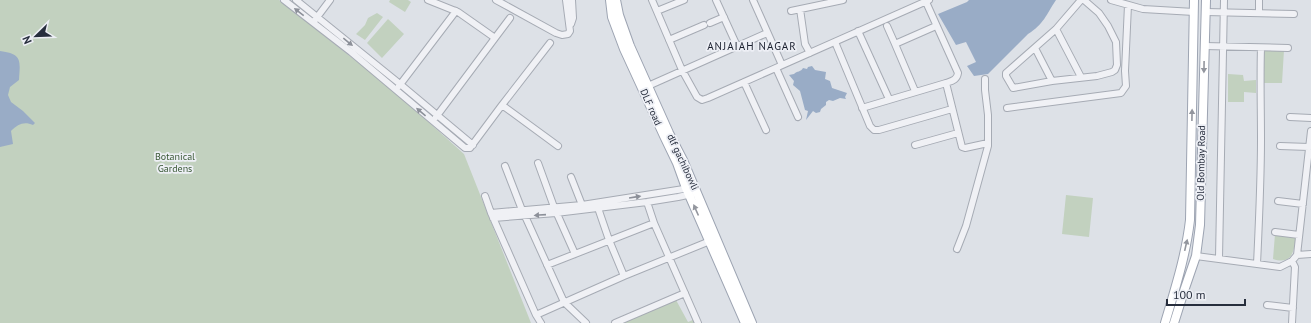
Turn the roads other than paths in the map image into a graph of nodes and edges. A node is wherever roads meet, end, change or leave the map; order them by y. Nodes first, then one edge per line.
1 (284, 0) edge
2 (296, 0) edge
3 (330, 0) edge
4 (428, 0) edge
5 (496, 0) edge
6 (566, 0) edge
7 (572, 0) edge
8 (610, 0) edge
9 (616, 0) edge
10 (652, 0) edge
11 (684, 0) edge
12 (716, 0) edge
13 (753, 0) edge
14 (841, 0) edge
15 (1080, 0) edge
16 (1084, 0) edge
17 (1111, 0) edge
18 (1194, 0) edge
19 (1206, 0) edge
20 (1224, 0) edge
21 (1259, 0) edge
22 (927, 1) edge
23 (1128, 5) junction
24 (800, 9) junction
25 (456, 11) junction
26 (657, 11) junction
27 (791, 12) dead end
28 (1194, 12) junction
29 (1206, 12) junction
30 (1223, 12) junction
31 (1259, 12) junction
32 (1294, 14) dead end
33 (318, 17) junction
34 (724, 17) junction
35 (510, 18) dead end
36 (313, 23) junction
37 (710, 23) dead end
38 (704, 25) dead end
39 (886, 26) dead end
40 (936, 26) junction
41 (570, 28) junction
42 (1056, 29) junction
43 (858, 31) junction
44 (767, 33) junction
45 (495, 38) junction
46 (670, 40) junction
47 (835, 42) junction
48 (550, 43) dead end
49 (895, 44) junction
50 (737, 46) junction
51 (1204, 46) junction
52 (1035, 48) junction
53 (1223, 48) junction
54 (1261, 48) junction
55 (1288, 48) dead end
56 (810, 53) junction
57 (779, 67) junction
58 (682, 70) junction
59 (1081, 77) junction
60 (985, 79) dead end
61 (1052, 81) junction
62 (744, 82) junction
63 (946, 83) junction
64 (400, 84) junction
65 (648, 86) junction
66 (395, 90) junction
67 (915, 91) junction
68 (889, 99) junction
69 (502, 106) junction
70 (862, 108) junction
71 (952, 108) junction
72 (1007, 108) dead end
73 (438, 115) junction
74 (798, 117) dead end
75 (1290, 117) dead end
76 (1311, 118) edge
77 (433, 122) junction
78 (766, 130) dead end
79 (1311, 131) edge
80 (958, 134) junction
81 (988, 143) junction
82 (473, 144) junction
83 (915, 145) dead end
84 (558, 146) dead end
85 (1280, 146) dead end
86 (1309, 147) junction
87 (538, 163) dead end
88 (505, 166) dead end
89 (571, 177) dead end
90 (692, 190) junction
91 (485, 196) dead end
92 (1278, 201) dead end
93 (647, 202) junction
94 (1303, 204) junction
95 (582, 205) junction
96 (598, 208) junction
97 (555, 210) junction
98 (523, 213) junction
99 (492, 215) junction
100 (654, 223) junction
101 (1275, 232) dead end
102 (1299, 235) junction
103 (609, 240) junction
104 (710, 241) junction
105 (957, 250) dead end
106 (575, 254) junction
107 (1311, 254) edge
108 (1297, 255) junction
109 (1196, 256) junction
110 (669, 257) junction
111 (1219, 258) junction
112 (1292, 262) junction
113 (1257, 264) junction
114 (547, 265) junction
115 (1179, 273) junction
116 (624, 276) junction
117 (1189, 276) junction
118 (685, 293) junction
119 (564, 302) junction
120 (1267, 305) dead end
121 (1293, 308) junction
122 (536, 315) junction
123 (541, 323) edge
124 (586, 323) edge
125 (615, 323) edge
126 (698, 323) edge
127 (745, 323) edge
128 (752, 323) edge
129 (1165, 323) edge
130 (1174, 323) edge
131 (1292, 323) edge

36 -> 1 street
2 - 33 street
3 - 33 street
4 - 25 street
5 - 41 street
6 - 41 street
7 - 41 street
8 - 90 main road, DLF road
9 - 65 main road, dlf gachibowli
10 - 26 street
11 - 26 street
12 - 34 street
13 - 44 street
14 - 24 street
15 - 42 street
16 - 59 street
17 - 23 street
18 - 28 main road
19 - 29 main road, Old Bombay Road
20 - 30 street
21 - 31 street
22 - 40 street
22 - 43 street
23 - 28 street
23 - 72 street
24 - 27 street
24 - 56 street
25 - 45 street
25 - 64 street
26 - 46 street
115 -> 28 main road
29 - 30 street
29 - 51 main road, Old Bombay Road
30 - 31 street
30 - 53 street
31 - 32 street
33 - 36 street
33 -> 64 street
34 - 37 street
34 - 50 street
35 - 45 street
36 - 66 street
38 - 46 street
39 - 49 street
40 - 49 street
40 - 63 street
42 - 52 street
42 - 59 street
43 - 47 street
43 - 68 street
44 - 50 street
44 - 57 street
45 - 73 street
46 - 58 street
47 - 56 street
47 - 70 street
48 - 69 street
49 - 67 street
50 - 58 street
51 - 53 street
51 -> 109 main road, Old Bombay Road
52 - 61 street
52 - 61 street
53 - 54 street
53 - 111 street
54 - 55 street
54 - 113 street
56 - 57 street
57 - 62 street
57 - 74 street
58 - 62 street
58 - 65 street
59 - 61 street
60 - 81 street
62 - 78 street
63 - 67 street
63 - 71 street
64 - 66 street
64 - 73 street
65 - 90 main road, dlf gachibowli
77 -> 66 street
67 - 68 street
68 - 70 street
69 - 82 street
69 - 84 street
70 - 71 street
71 - 80 street
73 - 77 street
73 - 82 street
75 - 76 street
77 - 82 street
79 - 86 street
80 - 81 street
80 - 83 street
81 - 105 street
85 - 86 street
86 - 94 street
87 - 97 street
88 - 98 street
89 - 95 street
90 - 93 street
95 -> 90 street
104 -> 90 main road, DLF road
90 - 128 main road, dlf gachibowli
91 - 99 street
92 - 94 street
93 - 96 street
93 - 100 street
94 - 102 street
95 - 97 street
96 - 97 street
96 - 103 street
97 - 98 street
97 - 106 street
98 - 99 street
98 - 114 street
99 - 122 street
100 - 103 street
100 - 110 street
101 - 102 street
102 - 108 street
103 - 106 street
103 - 116 street
104 - 110 street
104 - 127 main road, DLF road
106 - 114 street
107 - 108 street
108 - 112 street
109 - 111 street
109 - 117 main road, Old Bombay Road
110 - 116 street
110 - 118 street
111 - 113 street
112 - 113 street
112 - 121 street
114 - 119 street
115 - 117 main road
115 - 129 main road
116 - 119 street
117 - 130 main road, Old Bombay Road
118 - 125 street
118 - 126 street
119 - 122 street
119 - 124 street
120 - 121 street
121 - 131 street
122 - 123 street

